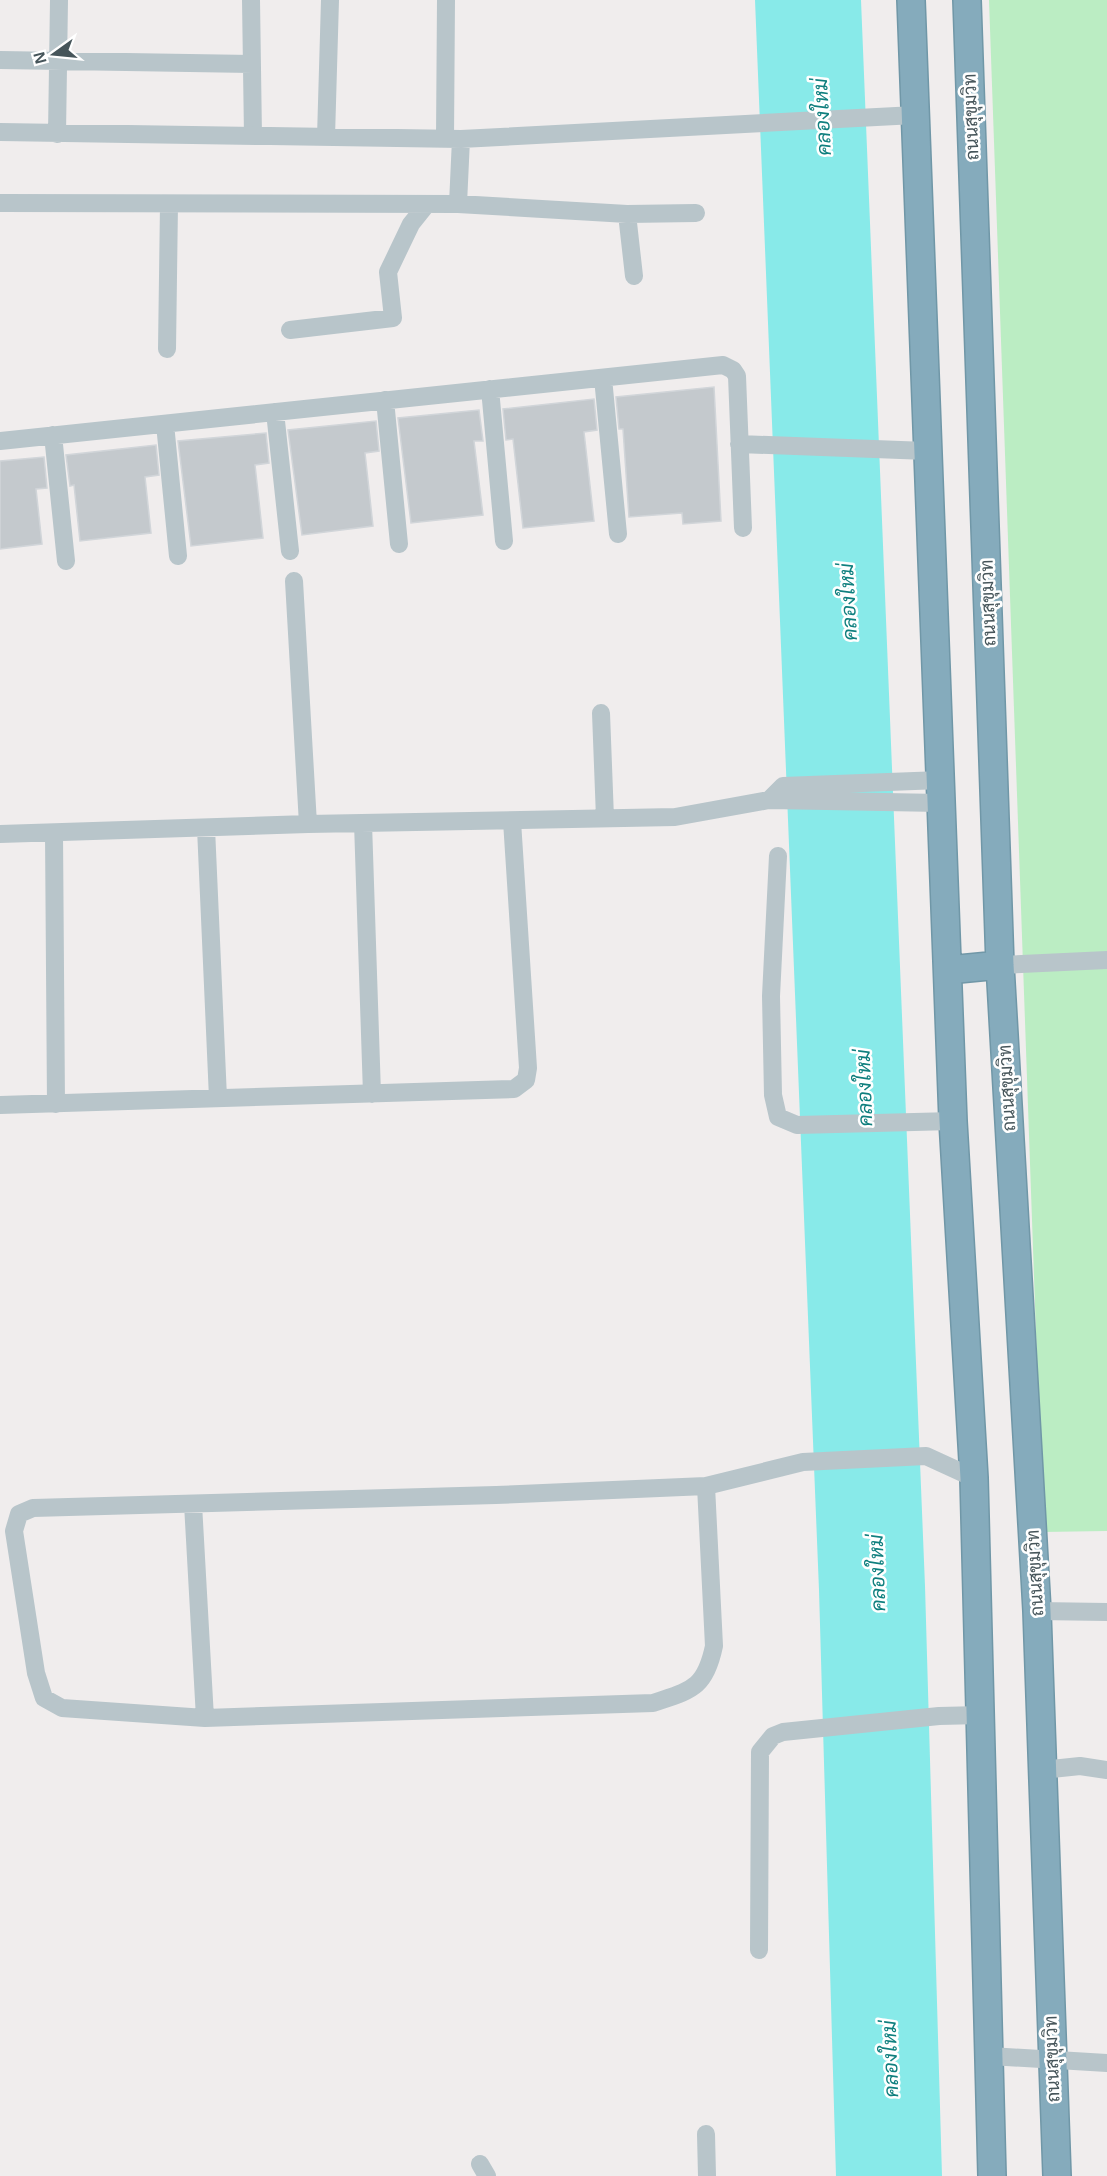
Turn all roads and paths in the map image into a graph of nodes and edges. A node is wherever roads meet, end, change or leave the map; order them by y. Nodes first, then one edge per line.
1 (59, 0) edge
2 (251, 0) edge
3 (330, 0) edge
4 (446, 0) edge
5 (911, 0) edge
6 (967, 0) edge
7 (0, 60) edge
8 (57, 61) junction
9 (252, 64) junction
10 (915, 115) junction
11 (0, 132) edge
12 (57, 134) junction
13 (253, 136) junction
14 (326, 137) junction
15 (453, 139) junction
16 (0, 204) edge
17 (169, 204) junction
18 (427, 204) junction
19 (458, 204) junction
20 (696, 213) dead end
21 (627, 214) junction
22 (634, 276) dead end
23 (290, 330) dead end
24 (167, 349) dead end
25 (603, 378) junction
26 (490, 389) junction
27 (385, 400) junction
28 (275, 412) junction
29 (165, 424) junction
30 (52, 435) junction
31 (0, 441) edge
32 (739, 444) junction
33 (927, 451) junction
34 (743, 528) dead end
35 (618, 534) dead end
36 (504, 541) dead end
37 (399, 544) dead end
38 (291, 551) dead end
39 (178, 556) dead end
40 (66, 561) dead end
41 (294, 581) dead end
42 (601, 713) dead end
43 (941, 791) junction
44 (778, 796) junction
45 (605, 818) junction
46 (512, 822) junction
47 (363, 823) junction
48 (308, 824) junction
49 (206, 828) junction
50 (54, 833) junction
51 (0, 834) edge
52 (778, 855) dead end
53 (1107, 960) edge
54 (1000, 965) junction
55 (948, 970) junction
56 (372, 1094) junction
57 (218, 1098) junction
58 (56, 1104) junction
59 (0, 1105) edge
60 (953, 1121) junction
61 (974, 1478) junction
62 (706, 1486) junction
63 (193, 1504) junction
64 (1037, 1611) junction
65 (1107, 1612) edge
66 (981, 1715) junction
67 (205, 1718) junction
68 (1042, 1770) junction
69 (1107, 1770) edge
70 (759, 1950) dead end
71 (990, 2056) junction
72 (1052, 2060) junction
73 (1107, 2062) edge
74 (706, 2134) dead end
75 (707, 2176) edge
76 (992, 2176) edge
77 (1057, 2176) edge

1 - 8 street
2 - 9 street
3 - 14 street
4 - 15 street
5 - 10 highway
6 - 54 highway, ถนนสุขุมวิท
7 - 8 street
8 - 9 street
8 - 12 street
9 - 13 street
10 - 15 street
10 - 33 highway
11 - 12 street
12 - 13 street
13 - 14 street
14 - 15 street
15 - 19 street
16 - 17 street
17 - 18 street
17 - 24 street
18 - 19 street
18 - 23 street
19 - 21 street
20 - 21 street
21 - 22 street
25 - 26 street
25 - 32 street
25 - 35 street
26 - 27 street
26 - 36 street
27 - 28 street
27 - 37 street
28 - 29 street
28 - 38 street
29 - 30 street
29 - 39 street
30 - 31 street
30 - 40 street
32 - 33 street
32 - 34 street
33 - 43 highway
41 - 48 street
42 - 45 street
43 - 44 street
43 - 44 street
43 - 55 highway
44 - 45 street
45 - 46 street
46 - 47 street
46 - 56 street
47 - 48 street
47 - 56 street
48 - 49 street
49 - 50 street
49 - 57 street
50 - 51 street
50 - 58 street
52 - 60 street
53 - 54 street
54 - 55 highway
54 - 64 highway, ถนนสุขุมวิท
55 - 60 highway
56 - 57 street
57 - 58 street
58 - 59 street
60 - 61 highway
61 - 62 street
61 - 66 highway
62 - 63 street
62 - 67 street
63 - 67 street
63 - 67 street
64 - 65 street
64 - 68 highway, ถนนสุขุมวิท
66 - 70 street
66 - 71 highway
68 - 69 street
68 - 72 highway, ถนนสุขุมวิท
71 - 72 street
71 - 76 highway
72 - 73 street
72 - 77 highway, ถนนสุขุมวิท
74 - 75 street

